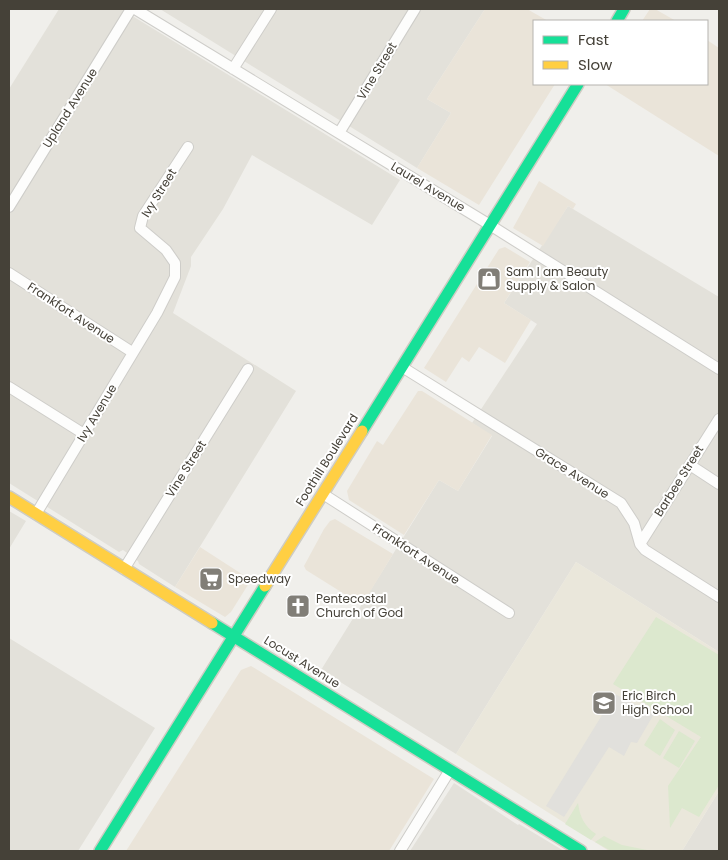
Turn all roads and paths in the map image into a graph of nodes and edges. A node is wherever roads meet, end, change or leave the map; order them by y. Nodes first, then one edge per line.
1 (130, 9) edge
2 (135, 9) edge
3 (271, 9) edge
4 (414, 9) edge
5 (624, 9) edge
6 (618, 20) edge
7 (233, 69) junction
8 (577, 85) edge
9 (339, 133) junction
10 (188, 147) dead end
11 (9, 207) edge
12 (490, 225) junction
13 (9, 273) edge
14 (157, 313) joint
15 (132, 352) junction
16 (402, 367) junction
17 (719, 369) edge
18 (248, 370) dead end
19 (9, 387) edge
20 (719, 419) edge
21 (84, 434) junction
22 (690, 465) junction
23 (719, 484) edge
24 (323, 494) junction
25 (9, 497) edge
26 (36, 514) junction
27 (640, 544) junction
28 (124, 569) junction
29 (719, 597) edge
30 (509, 613) dead end
31 (234, 636) junction
32 (450, 770) junction
33 (100, 851) edge
34 (400, 851) edge
35 (581, 851) edge

1 - 11 street, Upland Avenue
2 - 7 street, Laurel Avenue
3 - 7 street
4 - 9 street, Vine Street
5 - 6 main road
7 - 9 street, Laurel Avenue
8 - 12 main road, Foothill Boulevard
9 - 12 street, Laurel Avenue
10 - 14 street, Ivy Street
12 - 16 main road, Foothill Boulevard
12 - 17 street, Laurel Avenue
13 - 15 street, Frankfort Avenue
14 - 15 street, Ivy Avenue
15 - 21 street, Ivy Avenue
16 - 24 main road, Foothill Boulevard
16 - 27 street, Grace Avenue
18 - 28 street, Vine Street
19 - 21 street
20 - 22 street, Barbee Street
21 - 26 street, Ivy Avenue
22 - 23 street
22 - 27 street, Barbee Street
24 - 30 street, Frankfort Avenue
24 - 31 main road, Foothill Boulevard
25 - 26 main road, Locust Avenue
26 - 28 main road, Locust Avenue
27 - 29 street
28 - 31 main road, Locust Avenue
31 - 32 main road, Locust Avenue
31 - 33 main road, Foothill Boulevard
32 - 34 street
32 - 35 main road, Locust Avenue

